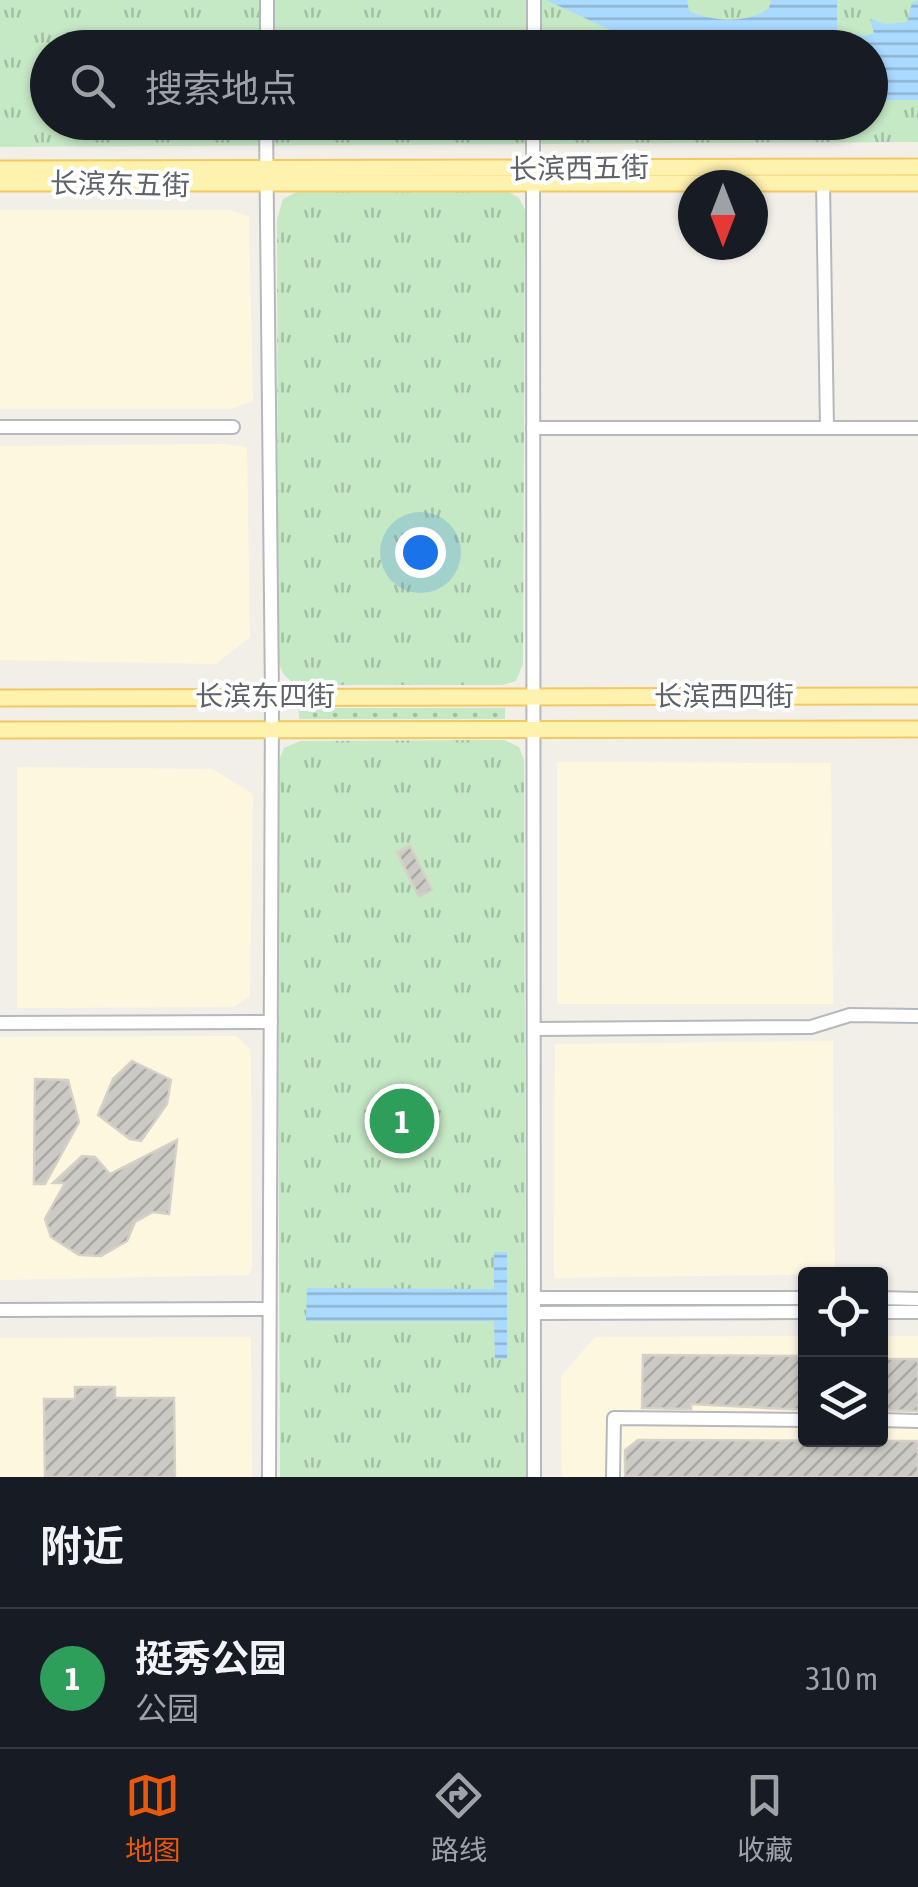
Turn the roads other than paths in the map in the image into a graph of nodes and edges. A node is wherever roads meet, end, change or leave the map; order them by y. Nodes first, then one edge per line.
1 (267, 0) edge
2 (534, 0) edge
3 (266, 30) edge
4 (534, 30) edge
5 (266, 140) edge
6 (534, 140) edge
7 (918, 167) edge
8 (0, 169) edge
9 (533, 176) junction
10 (239, 177) junction
11 (266, 177) junction
12 (918, 182) edge
13 (0, 183) edge
14 (824, 183) junction
15 (0, 427) edge
16 (233, 427) dead end
17 (533, 428) junction
18 (827, 428) junction
19 (918, 428) edge
20 (272, 696) junction
21 (531, 696) junction
22 (918, 696) edge
23 (0, 698) edge
24 (531, 728) junction
25 (918, 729) edge
26 (0, 730) edge
27 (272, 730) junction
28 (918, 1016) edge
29 (0, 1022) edge
30 (270, 1022) junction
31 (534, 1029) junction
32 (798, 1298) edge
33 (888, 1298) edge
34 (918, 1299) edge
35 (536, 1306) junction
36 (269, 1309) junction
37 (0, 1310) edge
38 (798, 1312) edge
39 (888, 1312) edge
40 (918, 1312) edge
41 (798, 1420) edge
42 (888, 1420) edge
43 (918, 1421) edge
44 (270, 1477) edge
45 (534, 1477) edge
46 (613, 1477) edge

1 - 3 street
2 - 4 street
5 - 11 street
6 - 9 street
7 - 9 main road, 长滨西五街
8 - 10 main road, 长滨东五街
9 - 11 main road, 长滨西五街
9 - 14 main road, 长滨西五街
9 - 17 street
10 - 11 main road, 长滨西五街
10 - 13 main road, 长滨东五街
11 - 20 street
12 - 14 main road, 长滨西五街
14 - 18 street
15 - 16 street
17 - 18 street
17 - 21 street
18 - 19 street
20 - 21 main road, 长滨东四街
20 - 23 main road, 长滨东四街
20 - 27 street
21 - 22 main road, 长滨西四街
21 - 24 street
24 - 25 main road, 长滨西四街
24 - 27 main road, 长滨东四街
24 - 31 street
26 - 27 main road, 长滨东四街
27 - 30 street
28 - 31 street
29 - 30 street
30 - 36 street
31 - 35 street
32 - 35 street
33 - 34 street
35 - 38 street
35 - 45 street
36 - 37 street
36 - 44 street
39 - 40 street
41 - 46 street
42 - 43 street

